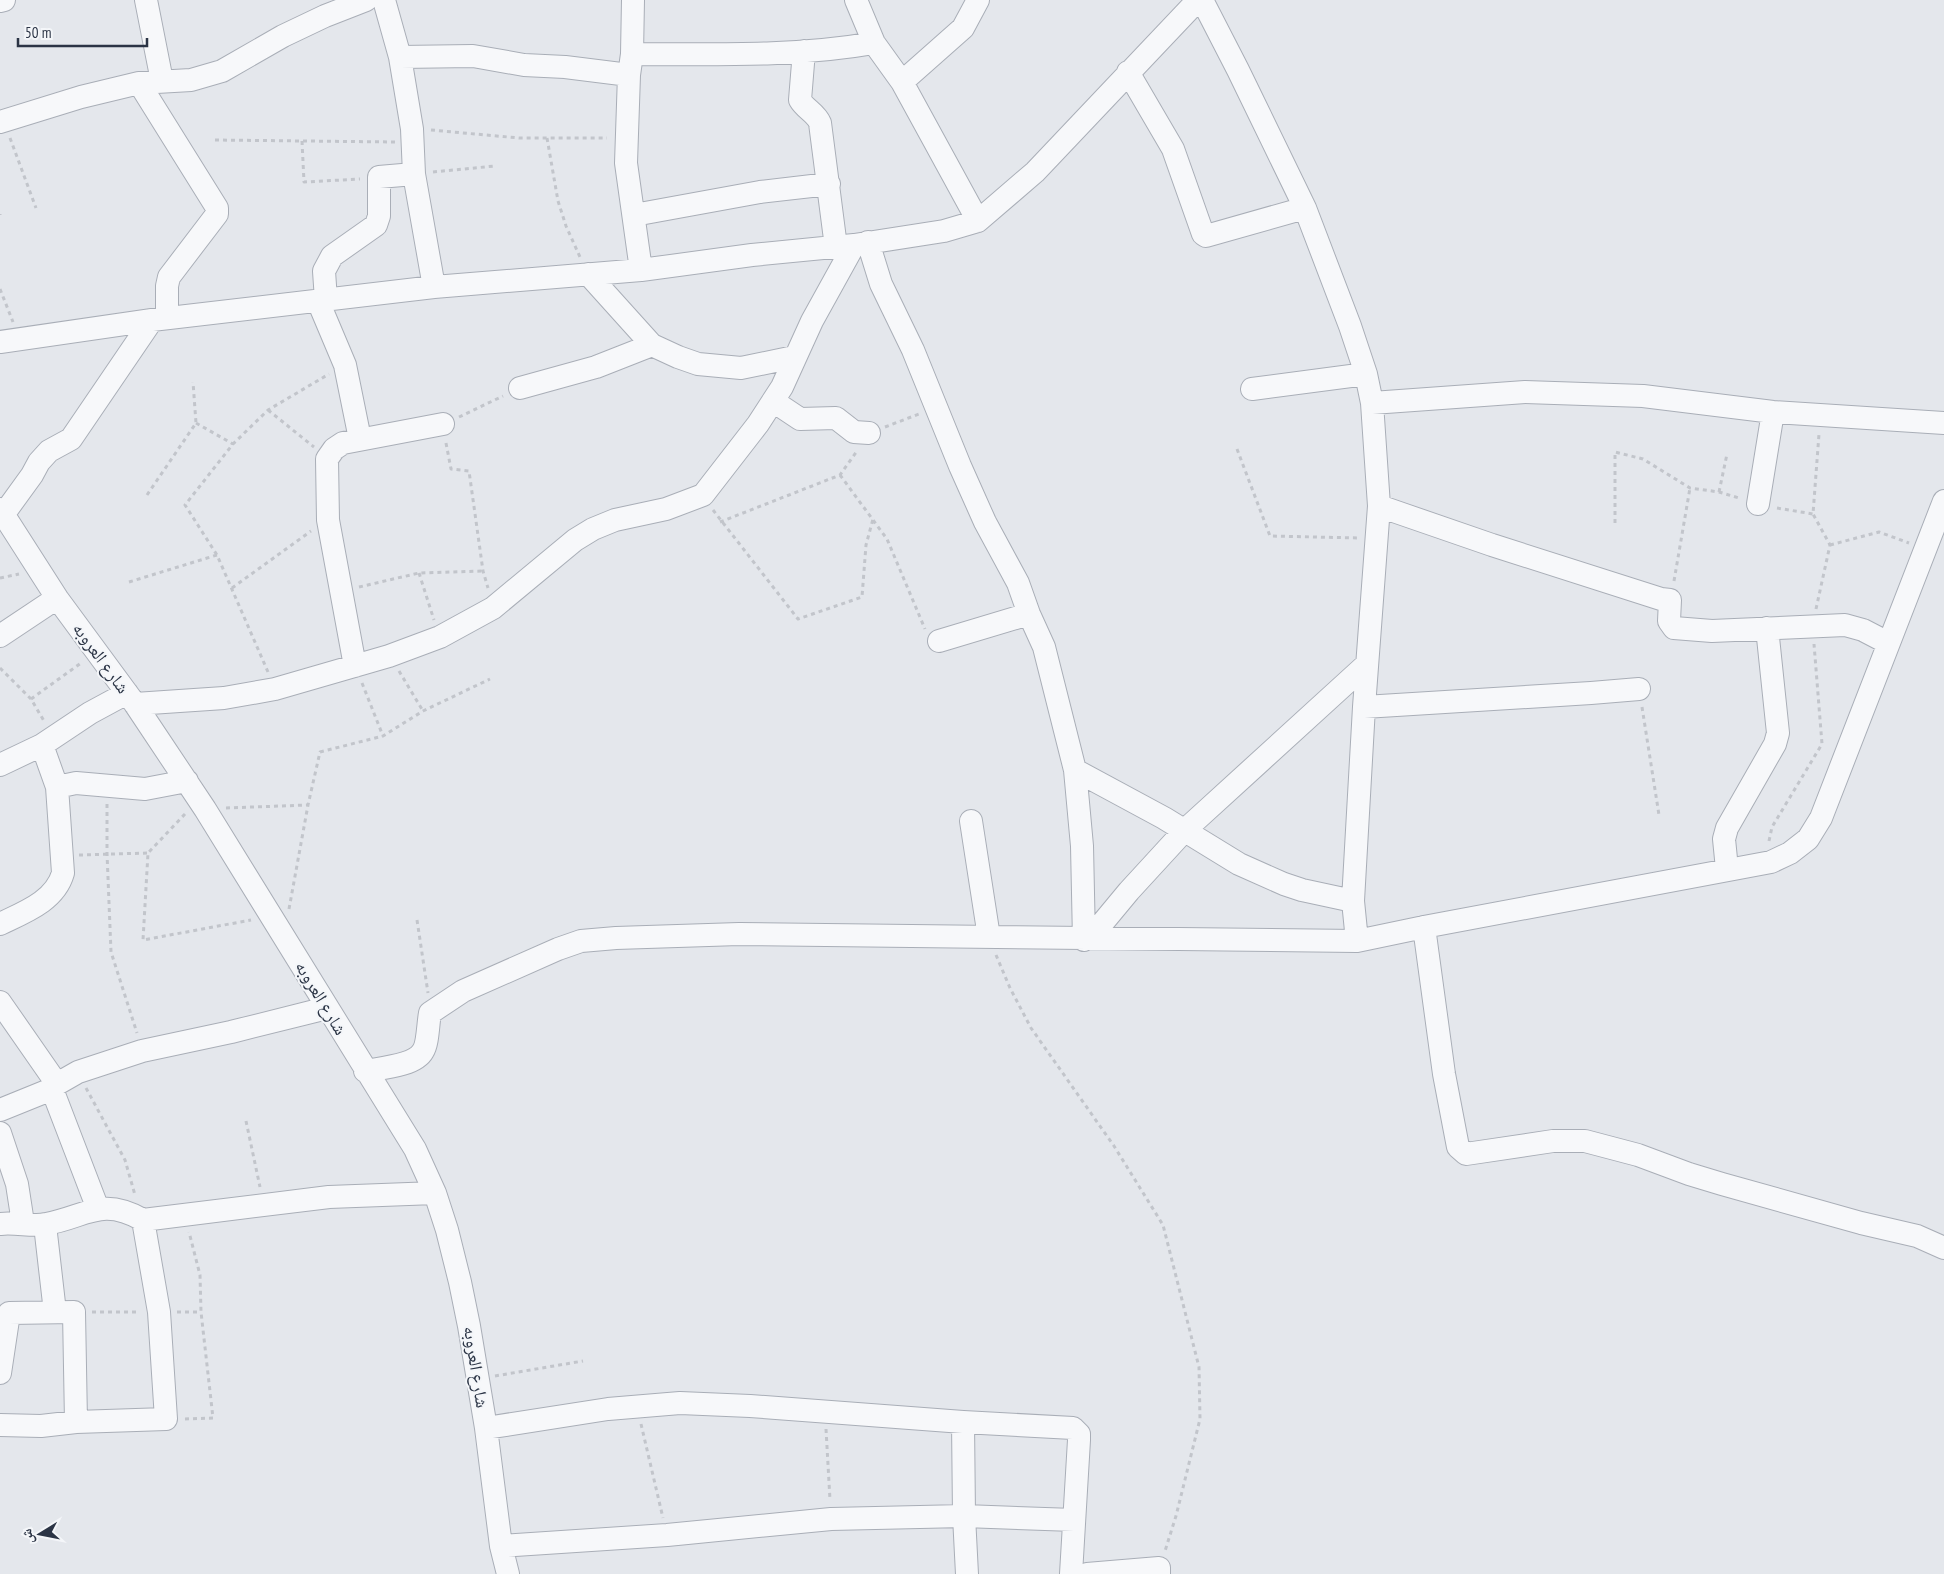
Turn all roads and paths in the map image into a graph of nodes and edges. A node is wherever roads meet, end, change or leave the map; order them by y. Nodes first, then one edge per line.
1 (4, 0) edge
2 (146, 0) edge
3 (366, 0) edge
4 (384, 0) edge
5 (633, 0) edge
6 (856, 0) edge
7 (978, 0) edge
8 (1200, 0) edge
9 (0, 1) edge
10 (874, 43) junction
11 (804, 51) junction
12 (400, 57) junction
13 (631, 65) junction
14 (1128, 72) junction
15 (162, 81) junction
16 (902, 82) junction
17 (139, 83) junction
18 (2, 122) edge
19 (412, 135) junction
20 (547, 138) junction
21 (625, 138) junction
22 (215, 140) dead end
23 (302, 142) junction
24 (495, 166) dead end
25 (414, 174) junction
26 (379, 178) junction
27 (829, 184) junction
28 (36, 208) dead end
29 (1305, 208) junction
30 (634, 216) junction
31 (978, 221) junction
32 (853, 245) junction
33 (641, 270) junction
34 (588, 274) junction
35 (434, 288) junction
36 (0, 289) edge
37 (322, 301) junction
38 (160, 319) junction
39 (10, 340) edge
40 (652, 345) junction
41 (794, 357) junction
42 (344, 365) junction
43 (1366, 374) junction
44 (193, 382) dead end
45 (520, 388) joint
46 (1252, 389) dead end
47 (773, 401) junction
48 (1372, 403) junction
49 (268, 410) junction
50 (1773, 412) junction
51 (1820, 415) junction
52 (1944, 423) edge
53 (196, 424) junction
54 (443, 424) junction
55 (869, 433) dead end
56 (360, 439) junction
57 (233, 444) junction
58 (1237, 449) dead end
59 (1728, 454) dead end
60 (327, 459) junction
61 (1690, 488) junction
62 (147, 495) dead end
63 (703, 495) junction
64 (1944, 501) edge
65 (1758, 504) joint
66 (1379, 506) junction
67 (1, 513) edge
68 (1813, 514) junction
69 (873, 519) junction
70 (328, 520) junction
71 (720, 522) junction
72 (1615, 523) dead end
73 (1377, 538) junction
74 (1830, 545) junction
75 (1926, 549) junction
76 (217, 555) junction
77 (483, 571) junction
78 (419, 573) junction
79 (129, 582) dead end
80 (232, 588) junction
81 (342, 592) junction
82 (57, 598) junction
83 (1670, 600) junction
84 (493, 608) junction
85 (1029, 614) junction
86 (1813, 626) junction
87 (1768, 628) junction
88 (0, 636) edge
89 (440, 637) junction
90 (939, 641) joint
91 (1888, 643) junction
92 (96, 651) junction
93 (389, 656) junction
94 (1367, 664) junction
95 (355, 666) junction
96 (0, 668) edge
97 (490, 678) dead end
98 (275, 689) junction
99 (1639, 689) joint
100 (131, 698) junction
101 (31, 699) junction
102 (1364, 707) junction
103 (423, 711) junction
104 (382, 736) junction
105 (48, 741) junction
106 (0, 765) edge
107 (1075, 770) junction
108 (57, 787) junction
109 (107, 787) junction
110 (197, 796) junction
111 (308, 805) junction
112 (1659, 815) dead end
113 (971, 821) dead end
114 (1185, 830) junction
115 (106, 853) junction
116 (148, 853) junction
117 (61, 857) junction
118 (1770, 862) junction
119 (1727, 869) junction
120 (1354, 900) junction
121 (272, 916) junction
122 (418, 920) dead end
123 (0, 924) edge
124 (1424, 927) junction
125 (988, 937) junction
126 (284, 938) junction
127 (1087, 939) junction
128 (1357, 941) junction
129 (0, 1002) edge
130 (327, 1008) junction
131 (430, 1013) junction
132 (142, 1051) junction
133 (365, 1071) junction
134 (78, 1072) junction
135 (54, 1086) junction
136 (0, 1110) edge
137 (246, 1122) dead end
138 (0, 1133) edge
139 (435, 1193) junction
140 (264, 1204) junction
141 (98, 1208) junction
142 (185, 1214) junction
143 (143, 1220) junction
144 (23, 1223) junction
145 (0, 1224) edge
146 (45, 1225) junction
147 (1944, 1248) edge
148 (55, 1312) junction
149 (583, 1361) dead end
150 (0, 1374) edge
151 (478, 1379) junction
152 (637, 1406) junction
153 (825, 1411) junction
154 (166, 1419) junction
155 (76, 1422) junction
156 (963, 1422) junction
157 (0, 1425) edge
158 (486, 1428) junction
159 (964, 1516) junction
160 (831, 1519) junction
161 (1074, 1520) junction
162 (667, 1535) junction
163 (501, 1546) junction
164 (1159, 1571) edge
165 (499, 1574) edge
166 (508, 1574) edge
167 (967, 1574) edge
168 (1071, 1574) edge
169 (1087, 1574) edge

1 - 9 street
2 - 15 street
3 - 15 street
4 - 12 street
5 - 13 street
6 - 10 street
7 - 16 street
8 - 14 street
8 - 29 street
10 - 11 street
10 - 16 street
11 - 13 street
11 - 27 street
12 - 13 street
12 - 19 street
13 - 21 street
14 - 29 street
14 - 31 street
15 - 17 street
16 - 31 street
17 - 18 street
17 - 38 street
18 - 28 path
19 - 20 path
19 - 23 path
19 - 25 street
20 - 21 path
20 - 34 path
21 - 30 street
22 - 23 path
23 - 26 path
24 - 25 path
25 - 26 street
25 - 35 street
26 - 37 street
27 - 30 street
27 - 32 street
29 - 43 street
30 - 33 street
31 - 32 street
32 - 33 street
32 - 41 street
32 - 85 street
33 - 34 street
34 - 35 street
34 - 40 street
35 - 37 street
36 - 39 path
37 - 38 street
37 - 42 street
38 - 39 street
38 - 67 street
40 - 41 street
40 - 45 street
41 - 47 street
42 - 49 path
42 - 56 street
43 - 46 street
43 - 48 street
44 - 53 path
45 - 54 path
47 - 55 street
47 - 63 street
48 - 50 street
48 - 66 street
49 - 57 path
49 - 60 path
50 - 51 street
50 - 65 street
51 - 52 street
51 - 68 path
53 - 57 path
53 - 62 path
54 - 56 street
54 - 77 path
56 - 60 street
57 - 76 path
58 - 73 path
59 - 61 path
60 - 70 street
61 - 72 path
61 - 83 path
63 - 71 path
63 - 84 street
64 - 75 street
65 - 68 path
66 - 73 street
66 - 83 street
67 - 82 street, شارع العروبه
68 - 74 path
69 - 71 path
69 - 71 path
69 - 90 path
70 - 80 path
70 - 81 street
73 - 94 street
74 - 75 path
74 - 86 path
75 - 91 street
76 - 79 path
76 - 80 path
77 - 78 path
77 - 84 path
78 - 81 path
78 - 89 path
80 - 98 path
81 - 95 street
82 - 88 street
82 - 92 street, شارع العروبه
83 - 87 street
84 - 89 street
85 - 90 street
85 - 107 street
86 - 87 street
86 - 91 street
86 - 118 path
87 - 119 street
89 - 93 street
91 - 118 street
92 - 100 street, شارع العروبه
92 - 101 path
93 - 95 street
93 - 103 path
94 - 102 street
94 - 114 street
95 - 98 street
95 - 104 path
96 - 101 path
97 - 103 path
98 - 100 street
99 - 102 street
99 - 112 path
100 - 105 street
100 - 110 street, شارع العروبه
101 - 105 path
102 - 120 street
103 - 104 path
104 - 111 path
105 - 106 street
105 - 108 street
107 - 114 street
107 - 127 street
108 - 109 street
108 - 117 street
109 - 110 street
109 - 115 path
110 - 111 path
110 - 116 path
110 - 121 street, شارع العروبه
111 - 126 path
113 - 125 street
114 - 120 street
114 - 127 street
115 - 116 path
115 - 117 path
115 - 132 path
116 - 121 path
117 - 123 street
118 - 119 street
119 - 124 street
120 - 128 street
121 - 126 street, شارع العروبه
122 - 131 path
124 - 128 street
124 - 147 street
125 - 127 street
125 - 131 street
125 - 164 path
126 - 130 street, شارع العروبه
127 - 128 street
129 - 135 street
130 - 132 street
130 - 133 street, شارع العروبه
131 - 133 street
132 - 134 street
133 - 139 street, شارع العروبه
134 - 135 street
134 - 143 path
135 - 136 street
135 - 141 street
137 - 140 path
138 - 144 street
139 - 140 street
139 - 151 street, شارع العروبه
140 - 142 street
141 - 143 street
141 - 146 street
142 - 143 street
142 - 154 path
143 - 154 street
144 - 145 street
144 - 146 street
146 - 148 street
148 - 150 street
148 - 155 street
149 - 151 path
151 - 158 street, شارع العروبه
152 - 153 street
152 - 158 street
152 - 162 path
153 - 156 street
153 - 160 path
154 - 155 street
155 - 157 street
156 - 159 street
156 - 161 street
158 - 163 street, شارع العروبه
159 - 160 street
159 - 161 street
159 - 167 street
160 - 162 street
161 - 168 street
162 - 163 street
163 - 165 street, شارع العروبه
163 - 166 street, شارع العروبه
164 - 169 street

